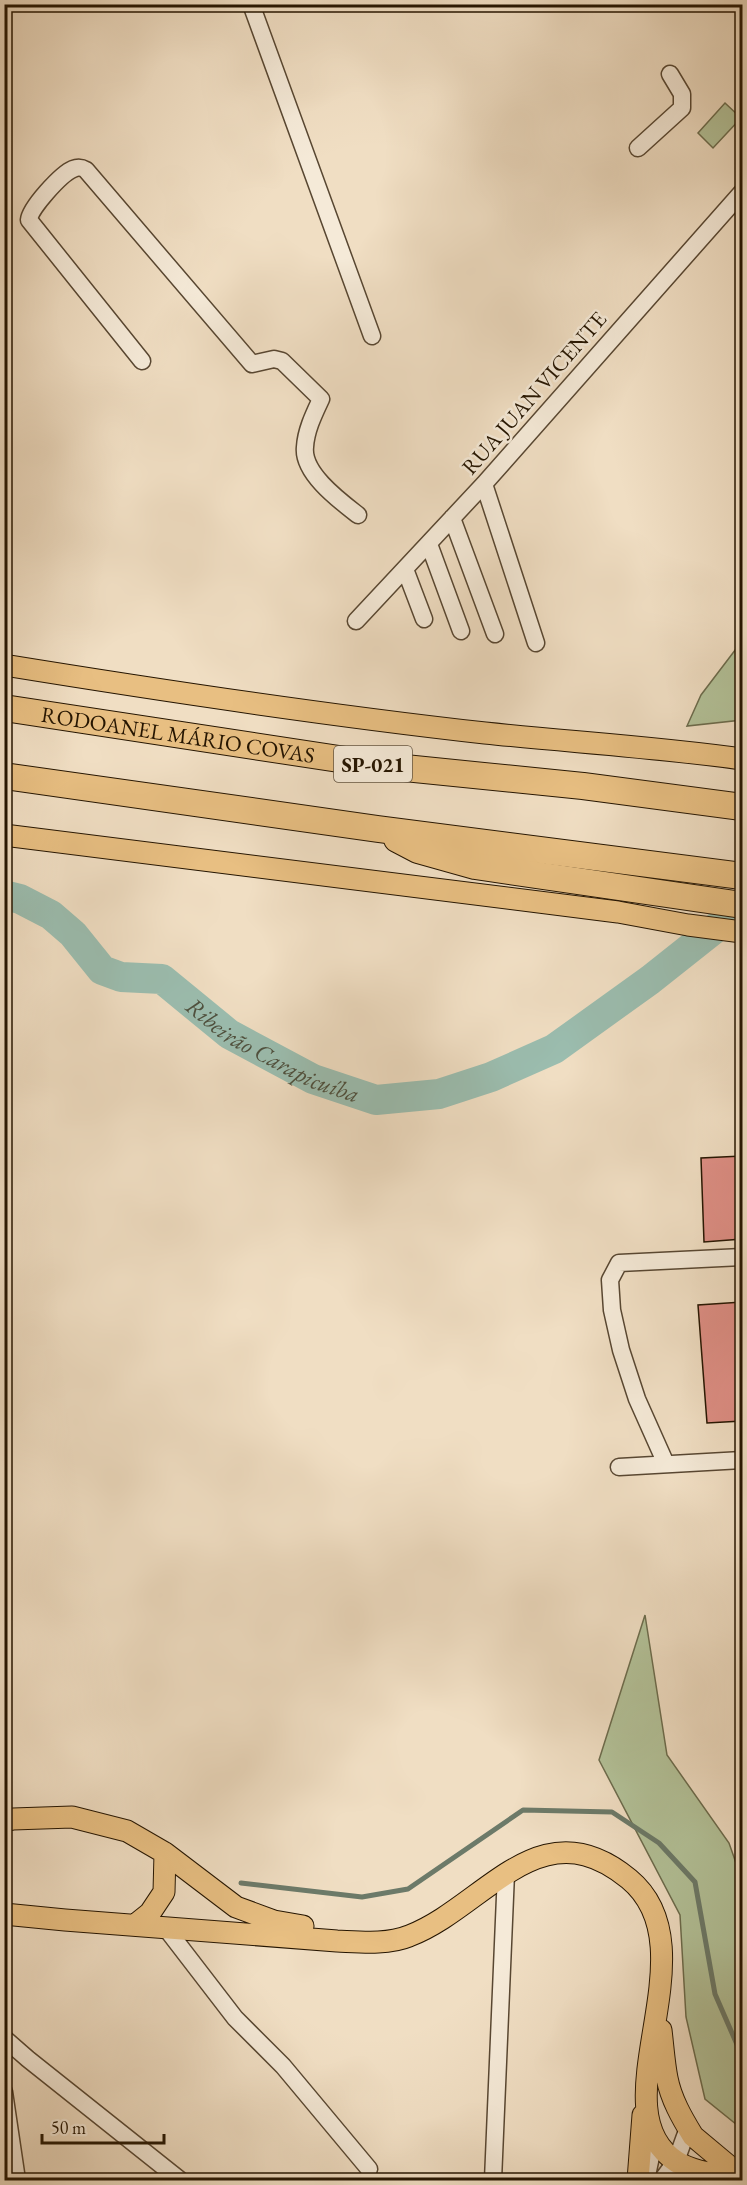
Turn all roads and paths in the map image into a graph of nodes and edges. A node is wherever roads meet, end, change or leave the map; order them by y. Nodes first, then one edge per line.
1 (251, 4) edge
2 (670, 74) dead end
3 (638, 148) dead end
4 (742, 192) edge
5 (372, 336) dead end
6 (142, 361) dead end
7 (484, 484) junction
8 (358, 515) dead end
9 (452, 518) junction
10 (429, 544) junction
11 (405, 569) junction
12 (424, 619) dead end
13 (356, 621) dead end
14 (461, 631) dead end
15 (495, 634) dead end
16 (536, 643) dead end
17 (4, 665) edge
18 (4, 708) edge
19 (742, 759) edge
20 (4, 776) edge
21 (742, 807) edge
22 (378, 829) junction
23 (4, 835) edge
24 (742, 875) edge
25 (742, 904) edge
26 (738, 931) edge
27 (742, 1257) edge
28 (742, 1460) edge
29 (666, 1464) junction
30 (619, 1467) dead end
31 (4, 1821) edge
32 (165, 1853) junction
33 (506, 1873) junction
34 (4, 1914) edge
35 (135, 1925) junction
36 (165, 1927) junction
37 (377, 1942) junction
38 (658, 2002) junction
39 (4, 2038) edge
40 (4, 2092) edge
41 (645, 2102) junction
42 (688, 2128) junction
43 (655, 2138) junction
44 (676, 2161) junction
45 (369, 2169) dead end
46 (742, 2178) edge
47 (17, 2181) edge
48 (180, 2181) edge
49 (493, 2181) edge
50 (638, 2181) edge
51 (646, 2181) edge
52 (662, 2181) edge

1 - 5 street
2 - 3 street
4 - 7 street, RUA JUAN VICENTE
6 - 8 street
7 - 9 street, RUA JUAN VICENTE
7 - 16 street
9 - 10 street, RUA JUAN VICENTE
9 - 15 street
10 - 11 street, RUA JUAN VICENTE
10 - 14 street
11 - 12 street
11 - 13 street, RUA JUAN VICENTE
17 - 19 main road
18 - 21 highway, RODOANEL MÁRIO COVAS / SP-021
20 - 22 highway
22 - 24 highway
22 - 25 highway
23 - 26 main road
27 - 29 street
28 - 29 street
29 - 30 street
31 - 32 main road
32 - 35 main road
32 - 37 main road
33 - 37 main road
33 - 38 main road
33 - 49 street
34 - 35 main road
35 - 36 main road
36 - 37 main road
36 - 45 street
38 - 41 main road
38 - 42 main road
39 - 48 street
40 - 47 street
41 - 43 main road
41 - 50 main road
42 - 44 street
42 - 46 main road
43 - 44 main road
43 - 51 street
44 - 46 main road
44 - 52 street

